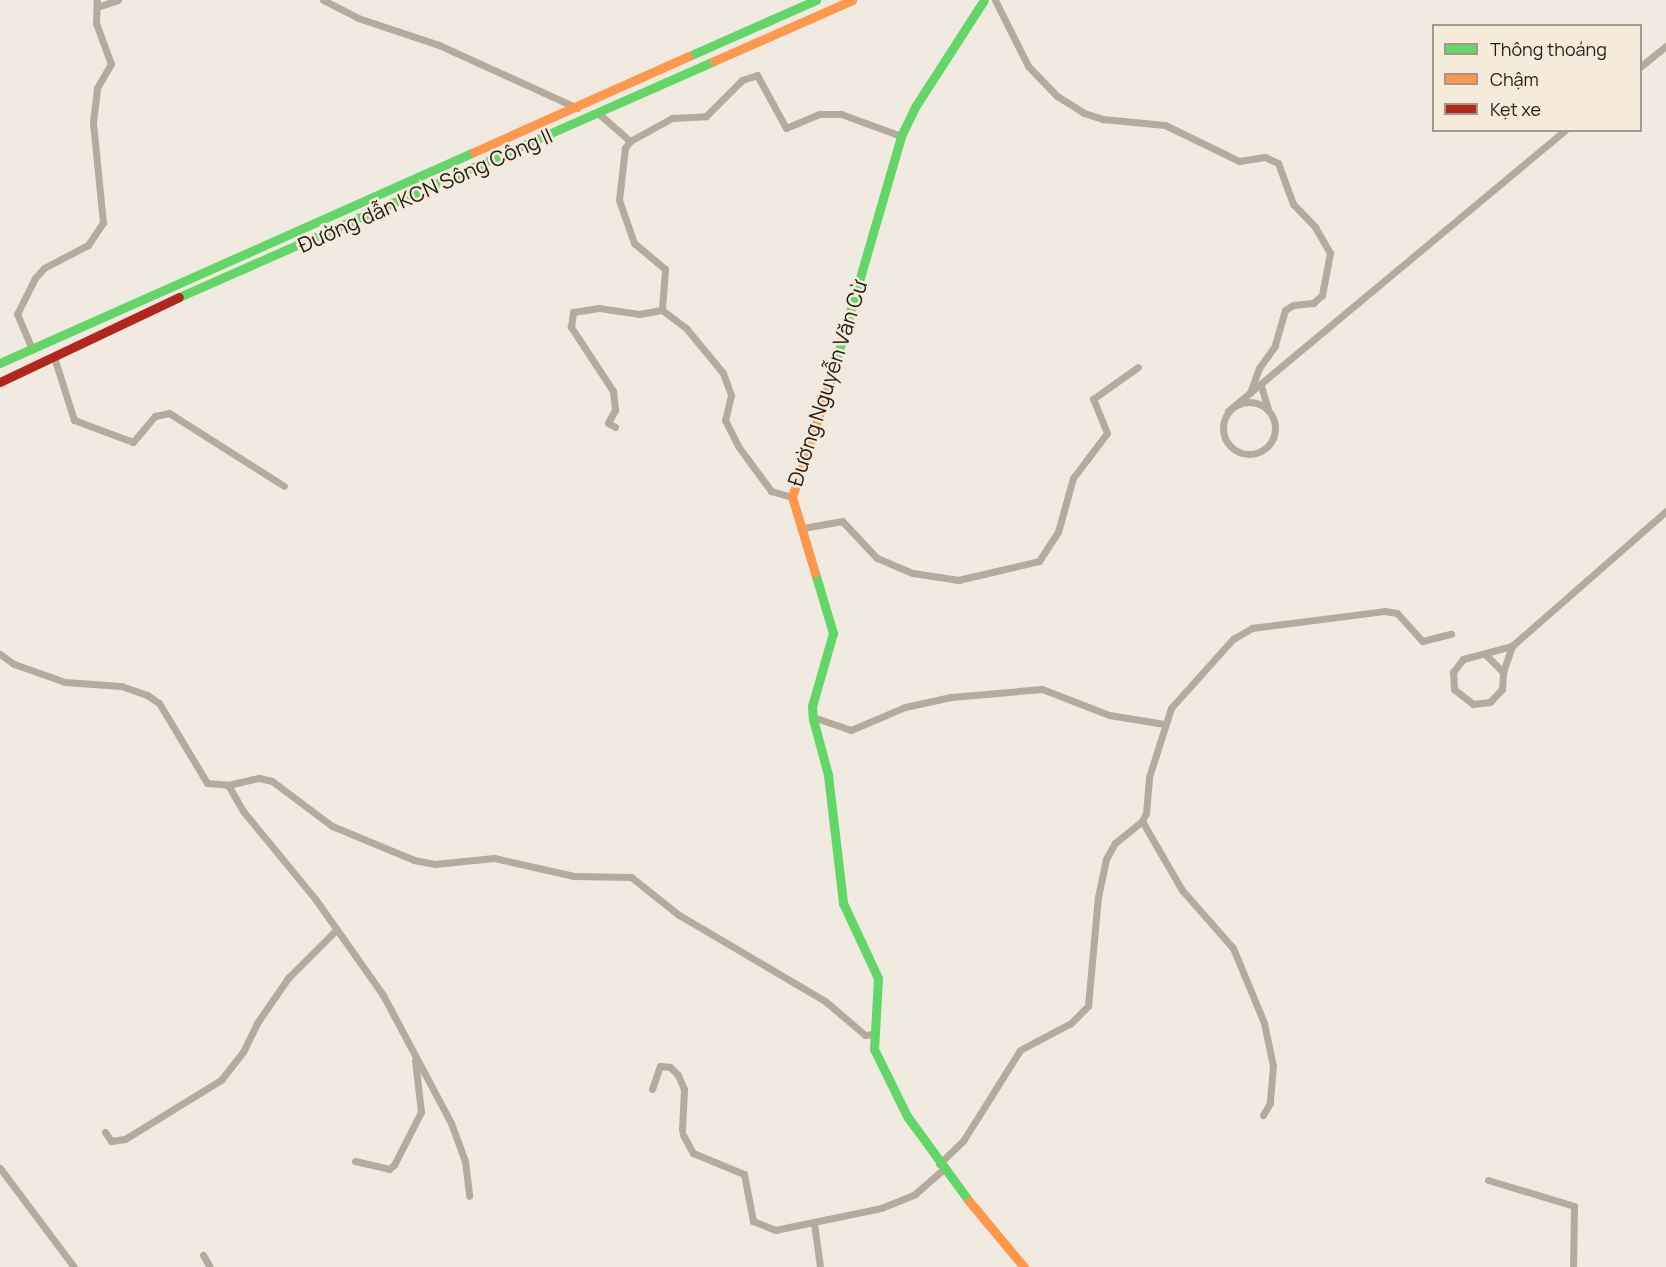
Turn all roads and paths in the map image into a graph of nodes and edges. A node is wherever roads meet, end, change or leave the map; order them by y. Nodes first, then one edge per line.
1 (118, 0) edge
2 (324, 0) edge
3 (816, 0) edge
4 (852, 0) edge
5 (984, 0) edge
6 (995, 0) edge
7 (97, 4) edge
8 (1666, 46) edge
9 (1642, 67) edge
10 (577, 108) junction
11 (598, 113) junction
12 (1563, 132) edge
13 (901, 136) junction
14 (630, 141) junction
15 (477, 148) junction
16 (484, 164) junction
17 (662, 310) junction
18 (32, 349) junction
19 (54, 357) junction
20 (0, 363) edge
21 (1138, 367) dead end
22 (0, 382) edge
23 (1261, 386) junction
24 (1250, 393) junction
25 (1268, 409) junction
26 (1228, 411) junction
27 (615, 427) dead end
28 (284, 486) dead end
29 (792, 497) junction
30 (1666, 511) edge
31 (803, 528) junction
32 (1451, 634) dead end
33 (1512, 646) junction
34 (0, 654) edge
35 (1486, 655) junction
36 (1503, 672) junction
37 (813, 717) junction
38 (1164, 724) junction
39 (228, 785) junction
40 (1142, 821) junction
41 (336, 930) junction
42 (873, 1034) junction
43 (414, 1052) junction
44 (652, 1089) dead end
45 (1263, 1115) dead end
46 (105, 1132) dead end
47 (355, 1161) dead end
48 (941, 1167) junction
49 (0, 1168) edge
50 (1488, 1180) dead end
51 (469, 1196) dead end
52 (814, 1223) junction
53 (203, 1255) dead end
54 (74, 1267) edge
55 (210, 1267) edge
56 (820, 1267) edge
57 (1024, 1267) edge
58 (1573, 1267) edge

1 - 7 street
2 - 10 street
3 - 10 street, Đường dẫn KCN Sông Công II
4 - 11 street, Đường dẫn KCN Sông Công II
5 - 13 street, Đường Nguyễn Văn Cừ
6 - 24 street
7 - 18 street
8 - 9 street
10 - 15 street, Đường dẫn KCN Sông Công II
11 - 14 street
11 - 16 street, Đường dẫn KCN Sông Công II
12 - 23 street
13 - 14 street
13 - 29 street, Đường Nguyễn Văn Cừ
14 - 17 street
15 - 16 street
15 - 18 street, Đường dẫn KCN Sông Công II
16 - 19 street, Đường dẫn KCN Sông Công II
17 - 27 street
17 - 29 street
18 - 20 street, Đường dẫn KCN Sông Công II
19 - 22 street, Đường dẫn KCN Sông Công II
19 - 28 street
21 - 31 street
23 - 24 street
23 - 25 street
24 - 26 street
25 - 26 street
25 - 26 street
29 - 31 street, Đường Nguyễn Văn Cừ
30 - 33 street
31 - 37 street, Đường Nguyễn Văn Cừ
32 - 38 street
33 - 35 street
33 - 36 street
34 - 39 street
35 - 36 street
35 - 36 street
37 - 38 street
37 - 42 street, Đường Nguyễn Văn Cừ
38 - 40 street
39 - 41 street
39 - 42 street
40 - 45 street
40 - 48 street
41 - 43 street
41 - 46 street
42 - 48 street, Đường Nguyễn Văn Cừ
43 - 47 street
43 - 51 street
44 - 52 street
48 - 52 street
48 - 57 street, Đường Nguyễn Văn Cừ
49 - 54 street
50 - 58 street
52 - 56 street
53 - 55 street

